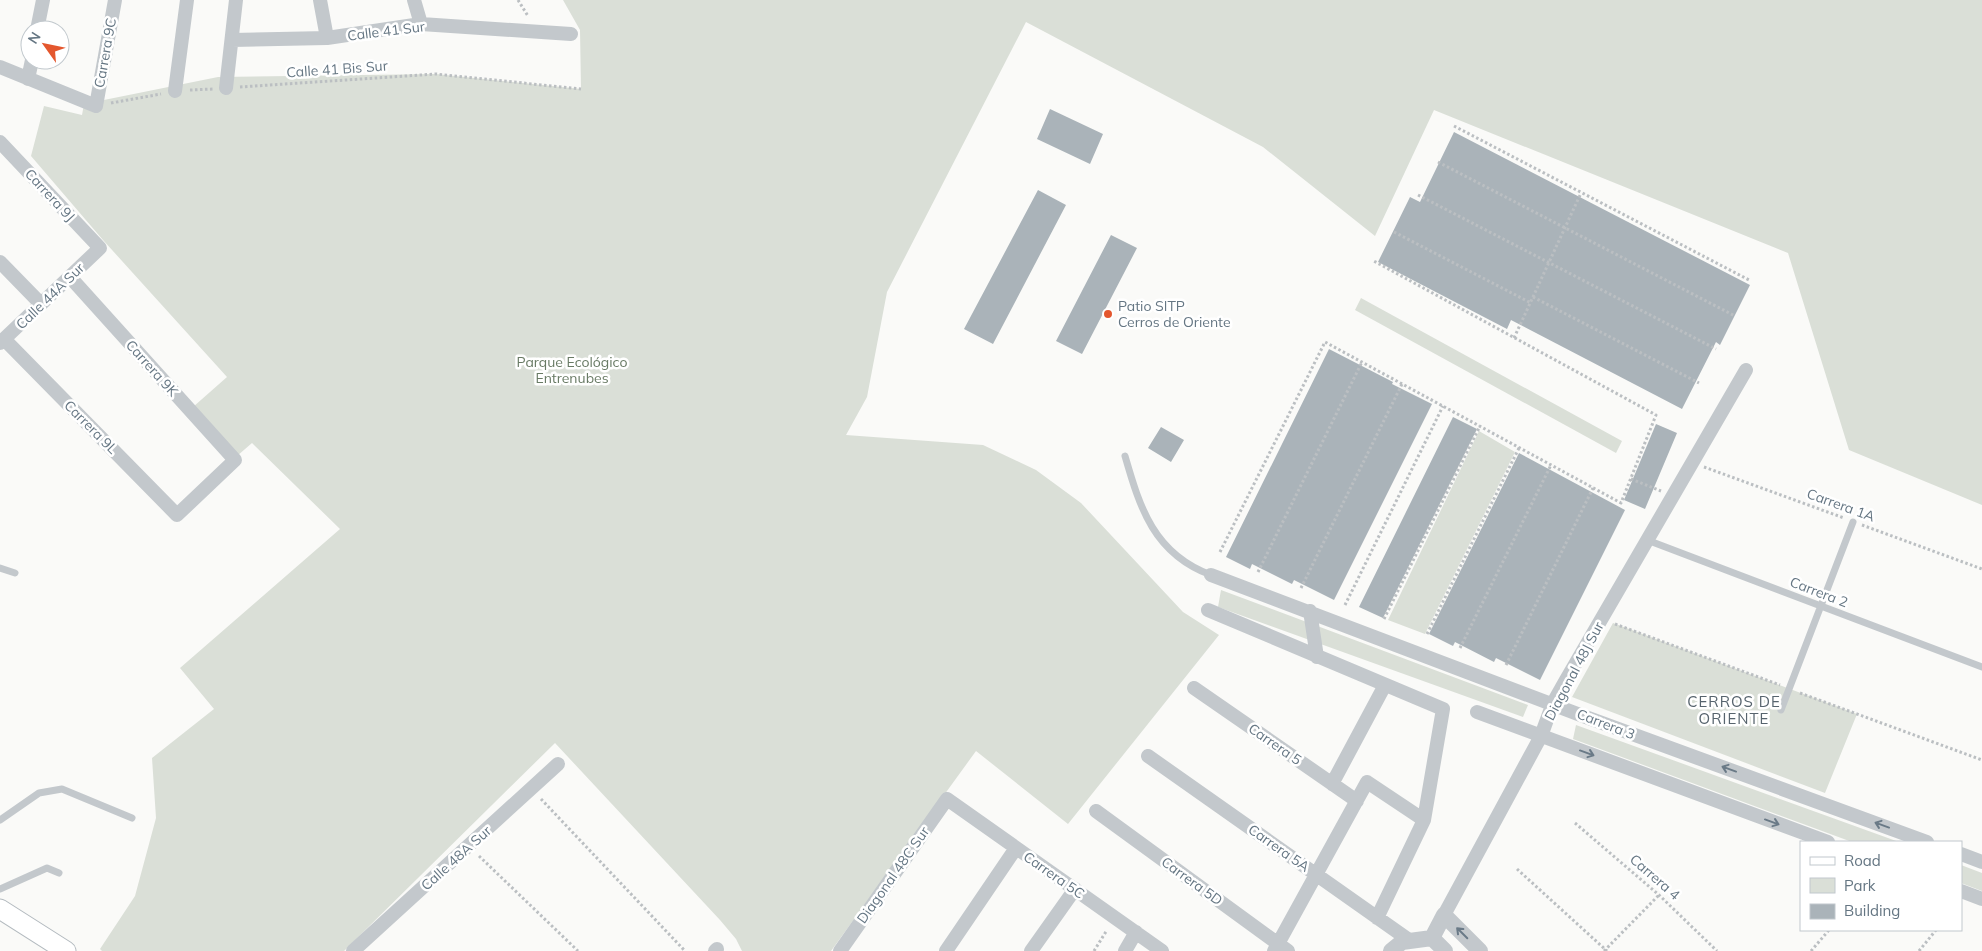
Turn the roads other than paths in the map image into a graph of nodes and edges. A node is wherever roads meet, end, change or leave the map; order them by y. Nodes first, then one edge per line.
1 (43, 0) edge
2 (115, 0) edge
3 (187, 0) edge
4 (236, 0) edge
5 (320, 0) edge
6 (414, 0) edge
7 (39, 20) edge
8 (421, 24) junction
9 (571, 34) dead end
10 (327, 38) junction
11 (232, 40) junction
12 (0, 67) edge
13 (30, 70) edge
14 (28, 79) junction
15 (226, 88) road end
16 (175, 91) road end
17 (0, 142) edge
18 (100, 248) joint
19 (0, 262) edge
20 (70, 277) junction
21 (41, 304) junction
22 (2, 342) edge
23 (1746, 370) dead end
24 (1125, 456) dead end
25 (177, 515) joint
26 (1852, 522) road end
27 (1647, 540) junction
28 (0, 568) edge
29 (15, 573) dead end
30 (1207, 573) joint
31 (1821, 606) junction
32 (1208, 610) dead end
33 (1310, 611) junction
34 (1317, 657) junction
35 (1982, 667) edge
36 (1385, 685) junction
37 (1194, 688) dead end
38 (1553, 703) junction
39 (1781, 710) dead end
40 (1477, 712) dead end
41 (1541, 736) junction
42 (1148, 756) dead end
43 (558, 764) dead end
44 (1332, 784) junction
45 (947, 799) joint
46 (1357, 801) junction
47 (1096, 811) dead end
48 (132, 818) dead end
49 (0, 820) edge
50 (1424, 820) junction
51 (1825, 841) edge
52 (1925, 841) edge
53 (1016, 848) junction
54 (1962, 854) edge
55 (1982, 862) edge
56 (60, 873) dead end
57 (1316, 875) junction
58 (0, 889) edge
59 (1075, 889) junction
60 (1962, 891) edge
61 (1982, 899) edge
62 (0, 909) edge
63 (1444, 915) junction
64 (1377, 918) junction
65 (1136, 932) junction
66 (1432, 938) junction
67 (1409, 940) junction
68 (1280, 949) edge
69 (66, 951) edge
70 (353, 951) edge
71 (840, 951) edge
72 (946, 951) edge
73 (1031, 951) edge
74 (1125, 951) edge
75 (1162, 951) edge
76 (1392, 951) edge
77 (1445, 951) edge
78 (1480, 951) edge

1 - 7 street
2 - 14 street, Carrera 9C
3 - 16 street
4 - 11 street
5 - 10 street
6 - 8 street
8 - 9 street, Calle 41 Sur
8 - 10 street, Calle 41 Sur
10 - 11 street, Calle 41 Sur
11 - 15 street
12 - 14 street
13 - 14 street
17 - 18 street, Carrera 9J
18 - 20 street, Calle 44A Sur
19 - 21 street
20 - 21 street, Calle 44A Sur
20 - 25 street, Carrera 9K
21 - 22 street, Calle 44A Sur
22 - 25 street, Carrera 9L
23 - 27 street, Diagonal 48J Sur
24 - 30 lane
26 - 31 lane
27 - 31 lane, Carrera 2
27 - 38 street, Diagonal 48J Sur
28 - 29 lane
30 - 33 street, Carrera 3
31 - 35 lane, Carrera 2
31 - 39 lane
32 - 34 street
33 - 34 street
33 - 38 street, Carrera 3
34 - 36 street
36 - 44 street
36 - 50 street
37 - 44 street, Carrera 5
38 - 41 street, Diagonal 48J Sur
52 -> 38 street, Carrera 3
40 - 41 street
41 -> 51 street
41 - 63 street, Diagonal 48J Sur
42 - 57 street, Carrera 5A
43 - 70 street, Calle 48A Sur
44 - 46 street, Carrera 5
45 - 53 street, Carrera 5C
45 - 71 street, Diagonal 48C Sur
46 - 50 street
46 - 57 street
47 - 68 street, Carrera 5D
48 - 49 lane
50 - 64 street
53 - 59 street, Carrera 5C
53 - 72 street
54 - 55 street
56 - 58 lane
57 - 64 street, Carrera 5A
57 - 68 street
59 - 65 street, Carrera 5C
59 - 73 street
60 - 61 street
62 - 69 main road
63 - 66 street, Diagonal 48J Sur
78 -> 63 street
64 - 67 street, Carrera 5A
65 - 74 street
65 - 75 street, Carrera 5C
66 - 67 street
66 - 77 street
67 - 76 street

